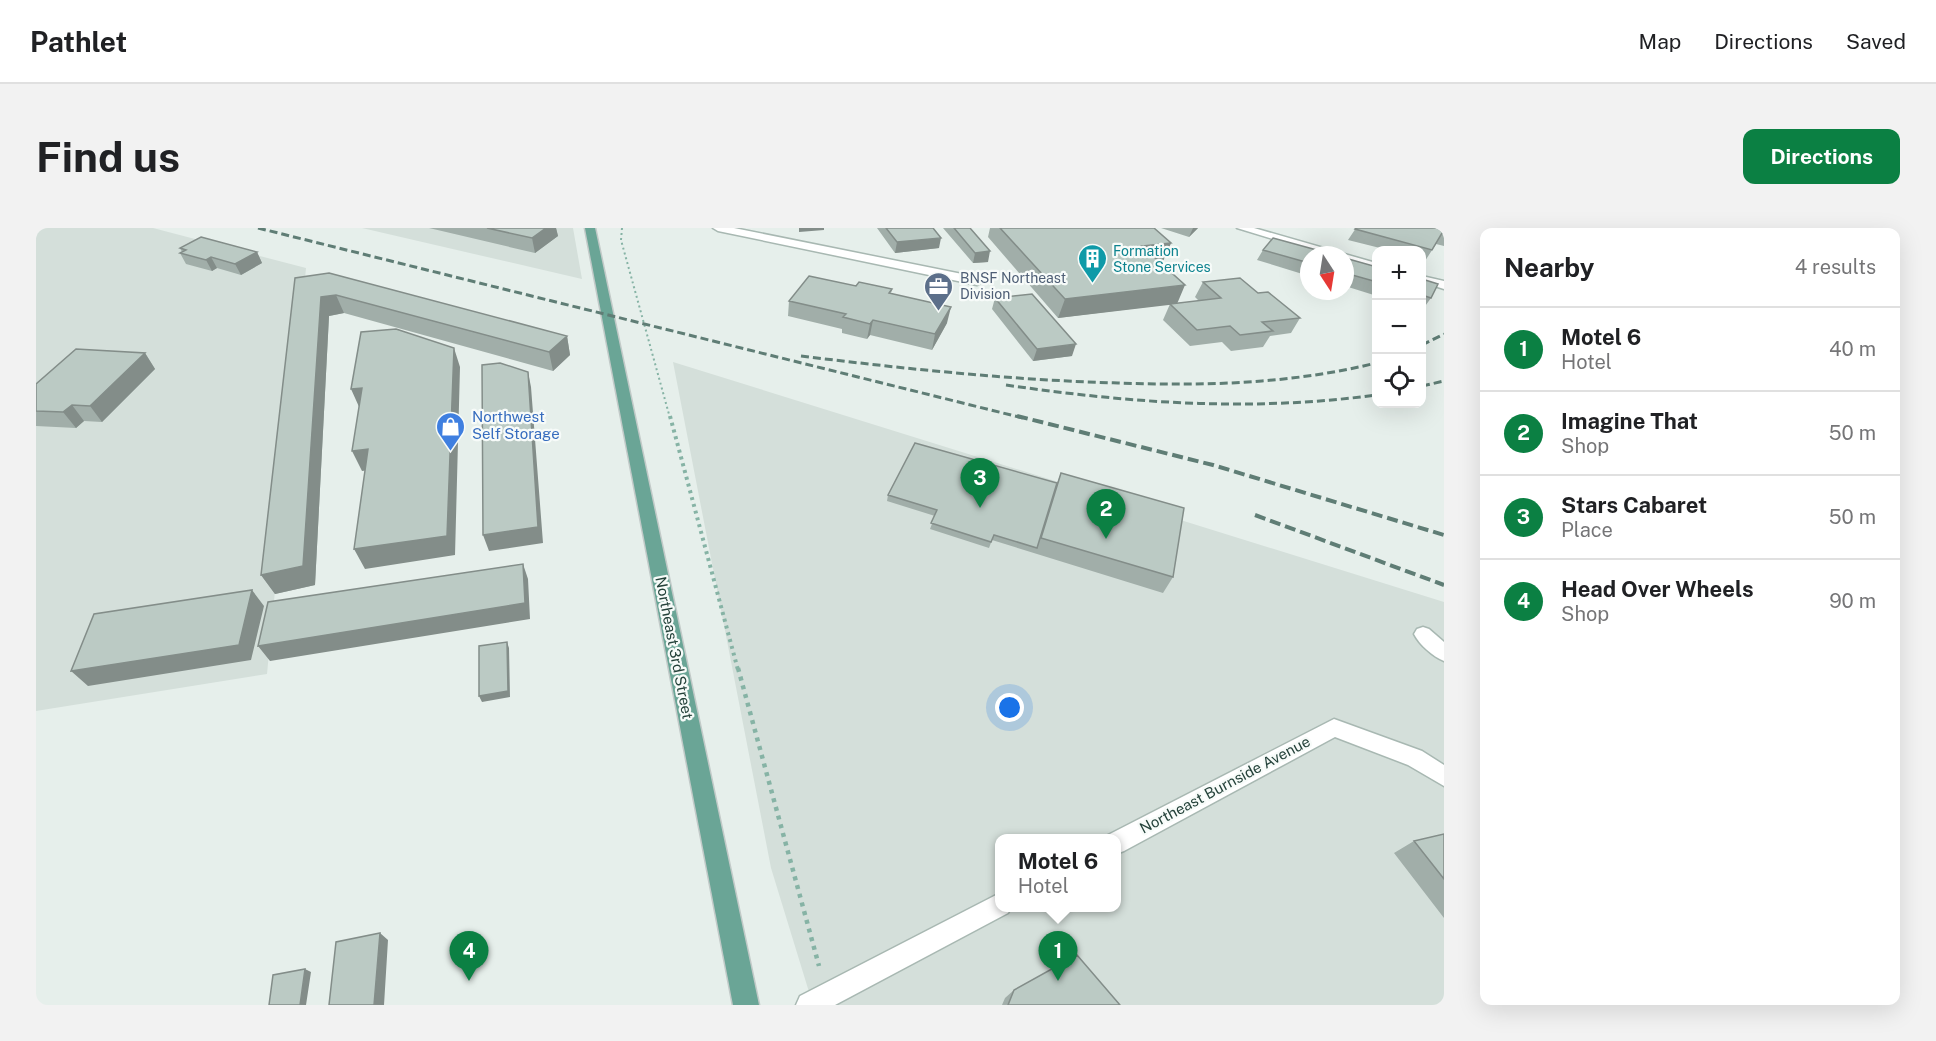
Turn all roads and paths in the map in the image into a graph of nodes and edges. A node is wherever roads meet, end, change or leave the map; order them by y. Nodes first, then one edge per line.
1 (590, 228) edge
2 (622, 228) edge
3 (718, 228) edge
4 (1242, 228) edge
5 (1305, 246) edge
6 (1354, 260) edge
7 (1372, 265) edge
8 (1426, 280) edge
9 (978, 281) dead end
10 (1444, 285) edge
11 (1423, 634) dead end
12 (1444, 653) edge
13 (1444, 777) edge
14 (1121, 840) edge
15 (995, 907) edge
16 (818, 1000) edge
17 (746, 1005) edge

1 - 17 main road, Northeast 3rd Street
2 - 16 path
3 - 9 street
4 - 5 street
6 - 7 street
8 - 10 street
11 - 12 street
13 - 14 street, Northeast Burnside Avenue
15 - 16 street

